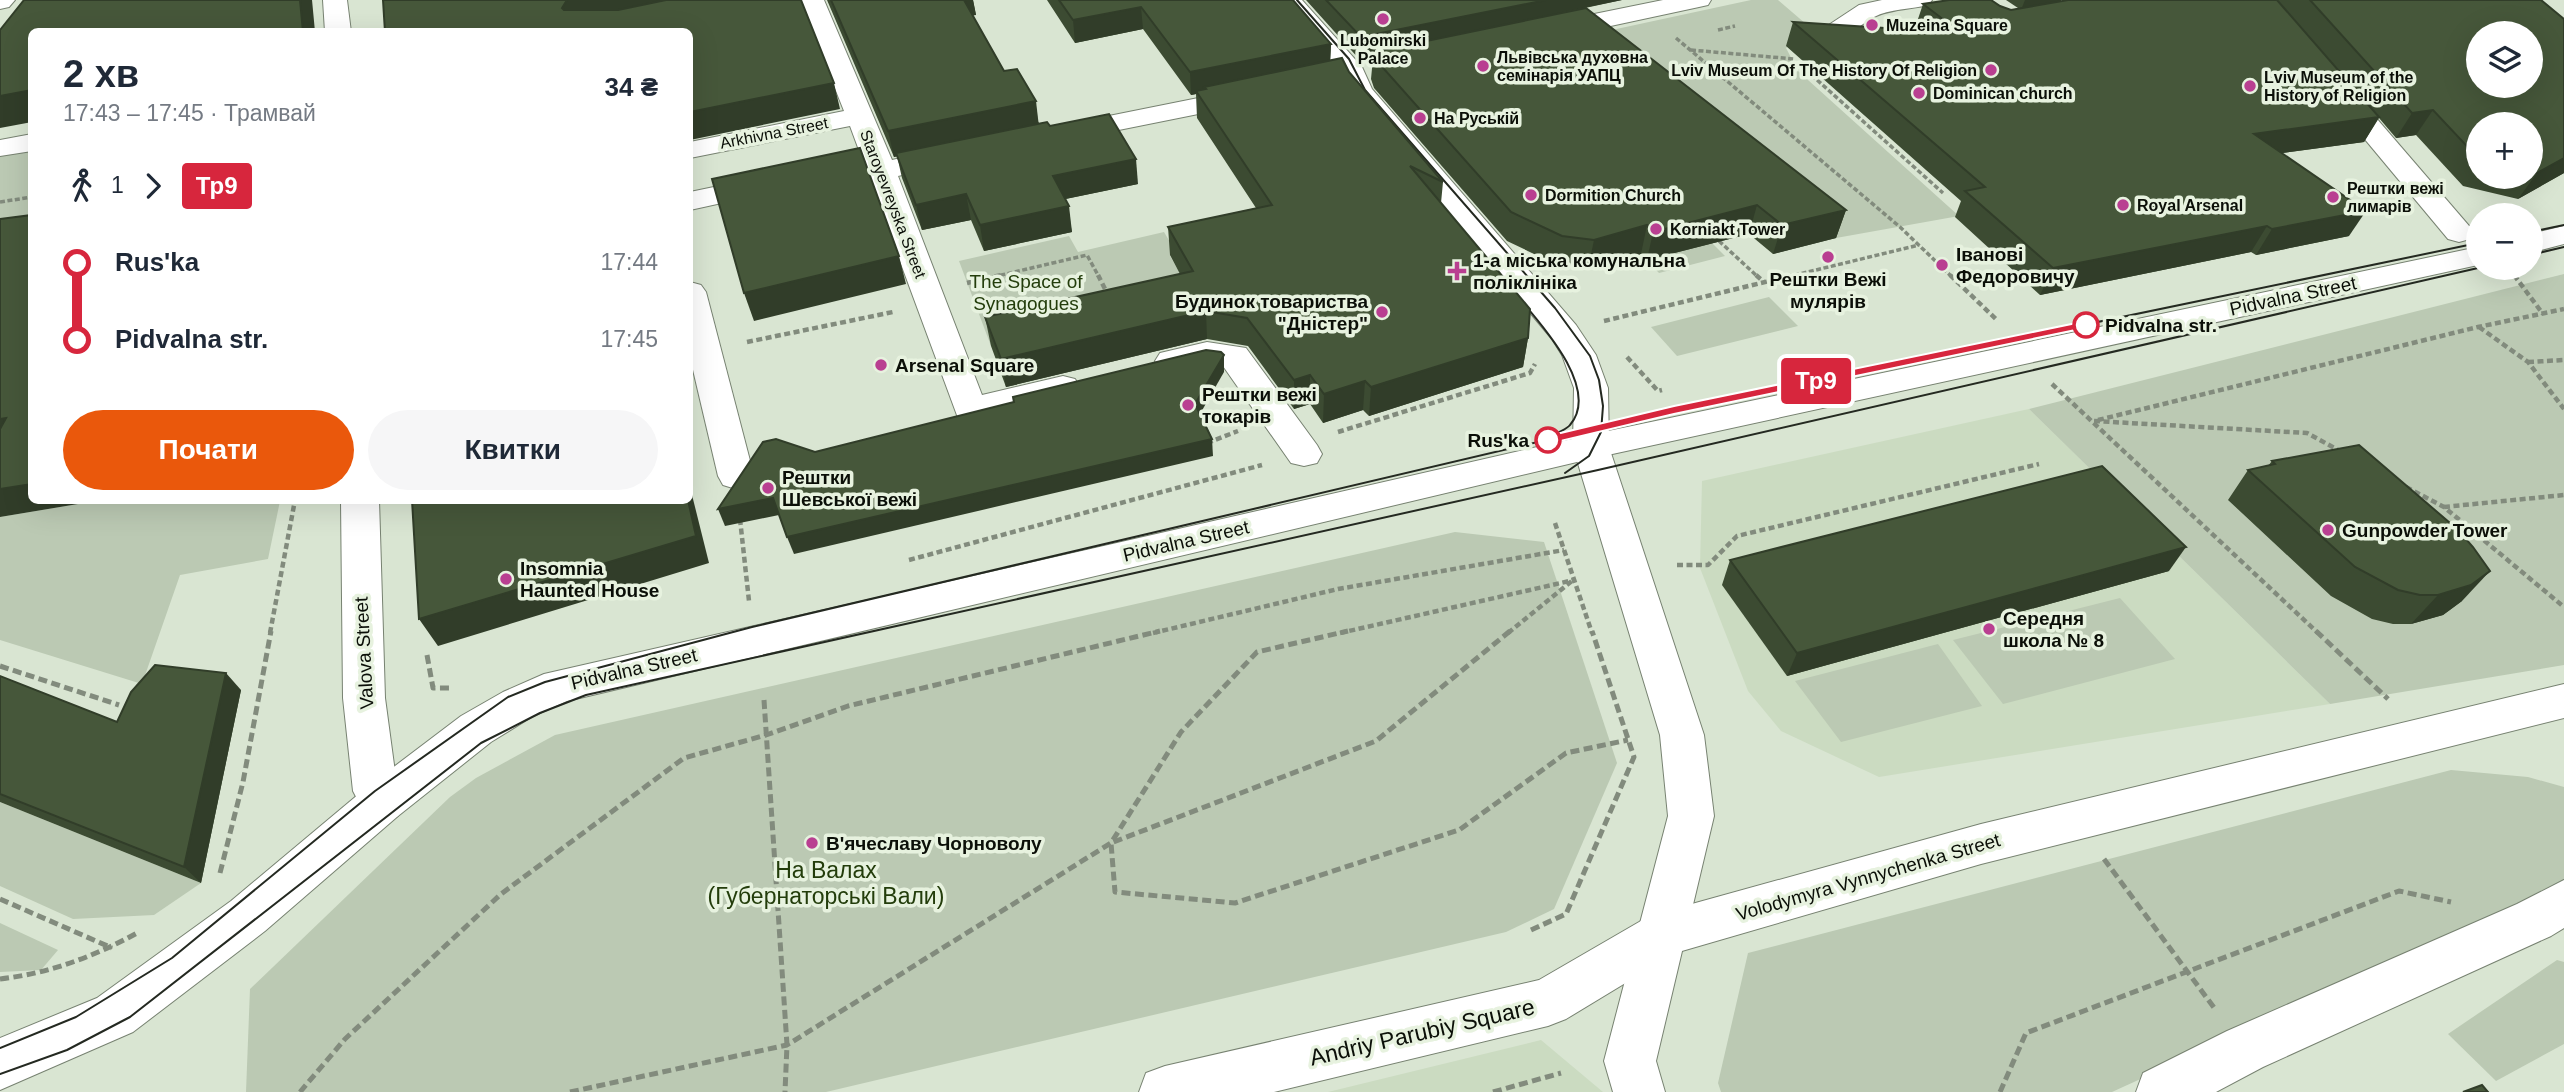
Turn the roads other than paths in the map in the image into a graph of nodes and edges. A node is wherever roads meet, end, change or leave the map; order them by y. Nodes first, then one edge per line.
1 (335, 0) edge
2 (812, 0) edge
3 (1289, 0) edge
4 (1699, 0) edge
5 (1920, 0) edge
6 (338, 28) edge
7 (1522, 37) edge
8 (1824, 39) edge
9 (1363, 71) junction
10 (2323, 74) edge
11 (1322, 80) edge
12 (1275, 90) edge
13 (859, 116) junction
14 (1041, 137) edge
15 (28, 143) edge
16 (0, 148) edge
17 (693, 149) edge
18 (973, 151) edge
19 (870, 166) junction
20 (797, 178) edge
21 (693, 200) edge
22 (2564, 235) edge
23 (2543, 240) edge
24 (2466, 241) edge
25 (2466, 245) edge
26 (693, 303) edge
27 (1139, 369) edge
28 (1098, 379) edge
29 (1591, 447) junction
30 (1304, 454) road end
31 (736, 477) edge
32 (360, 504) edge
33 (2564, 701) edge
34 (382, 802) junction
35 (2564, 902) edge
36 (1663, 934) junction
37 (0, 1065) edge
38 (1165, 1092) edge
39 (1639, 1092) edge
40 (2162, 1092) edge

1 - 6 street
2 - 13 street, Staroyevreyska Street
3 - 9 street
4 - 7 street
5 - 8 street
9 - 11 street
9 - 29 street
10 - 24 street
12 - 14 street
13 - 17 street, Arkhivna Street
13 - 19 street, Staroyevreyska Street
15 - 16 street
18 - 19 street
19 - 28 street, Staroyevreyska Street
20 - 21 street
22 - 23 street
25 - 29 street, Pidvalna Street
26 - 31 street
27 - 30 street
29 - 34 street, Pidvalna Street
29 - 36 street
32 - 34 street, Valova Street
33 - 36 street, Volodymyra Vynnychenka Street
34 - 37 street, Pidvalna Street
35 - 40 street
36 - 38 street, Andriy Parubiy Square
36 - 39 street

